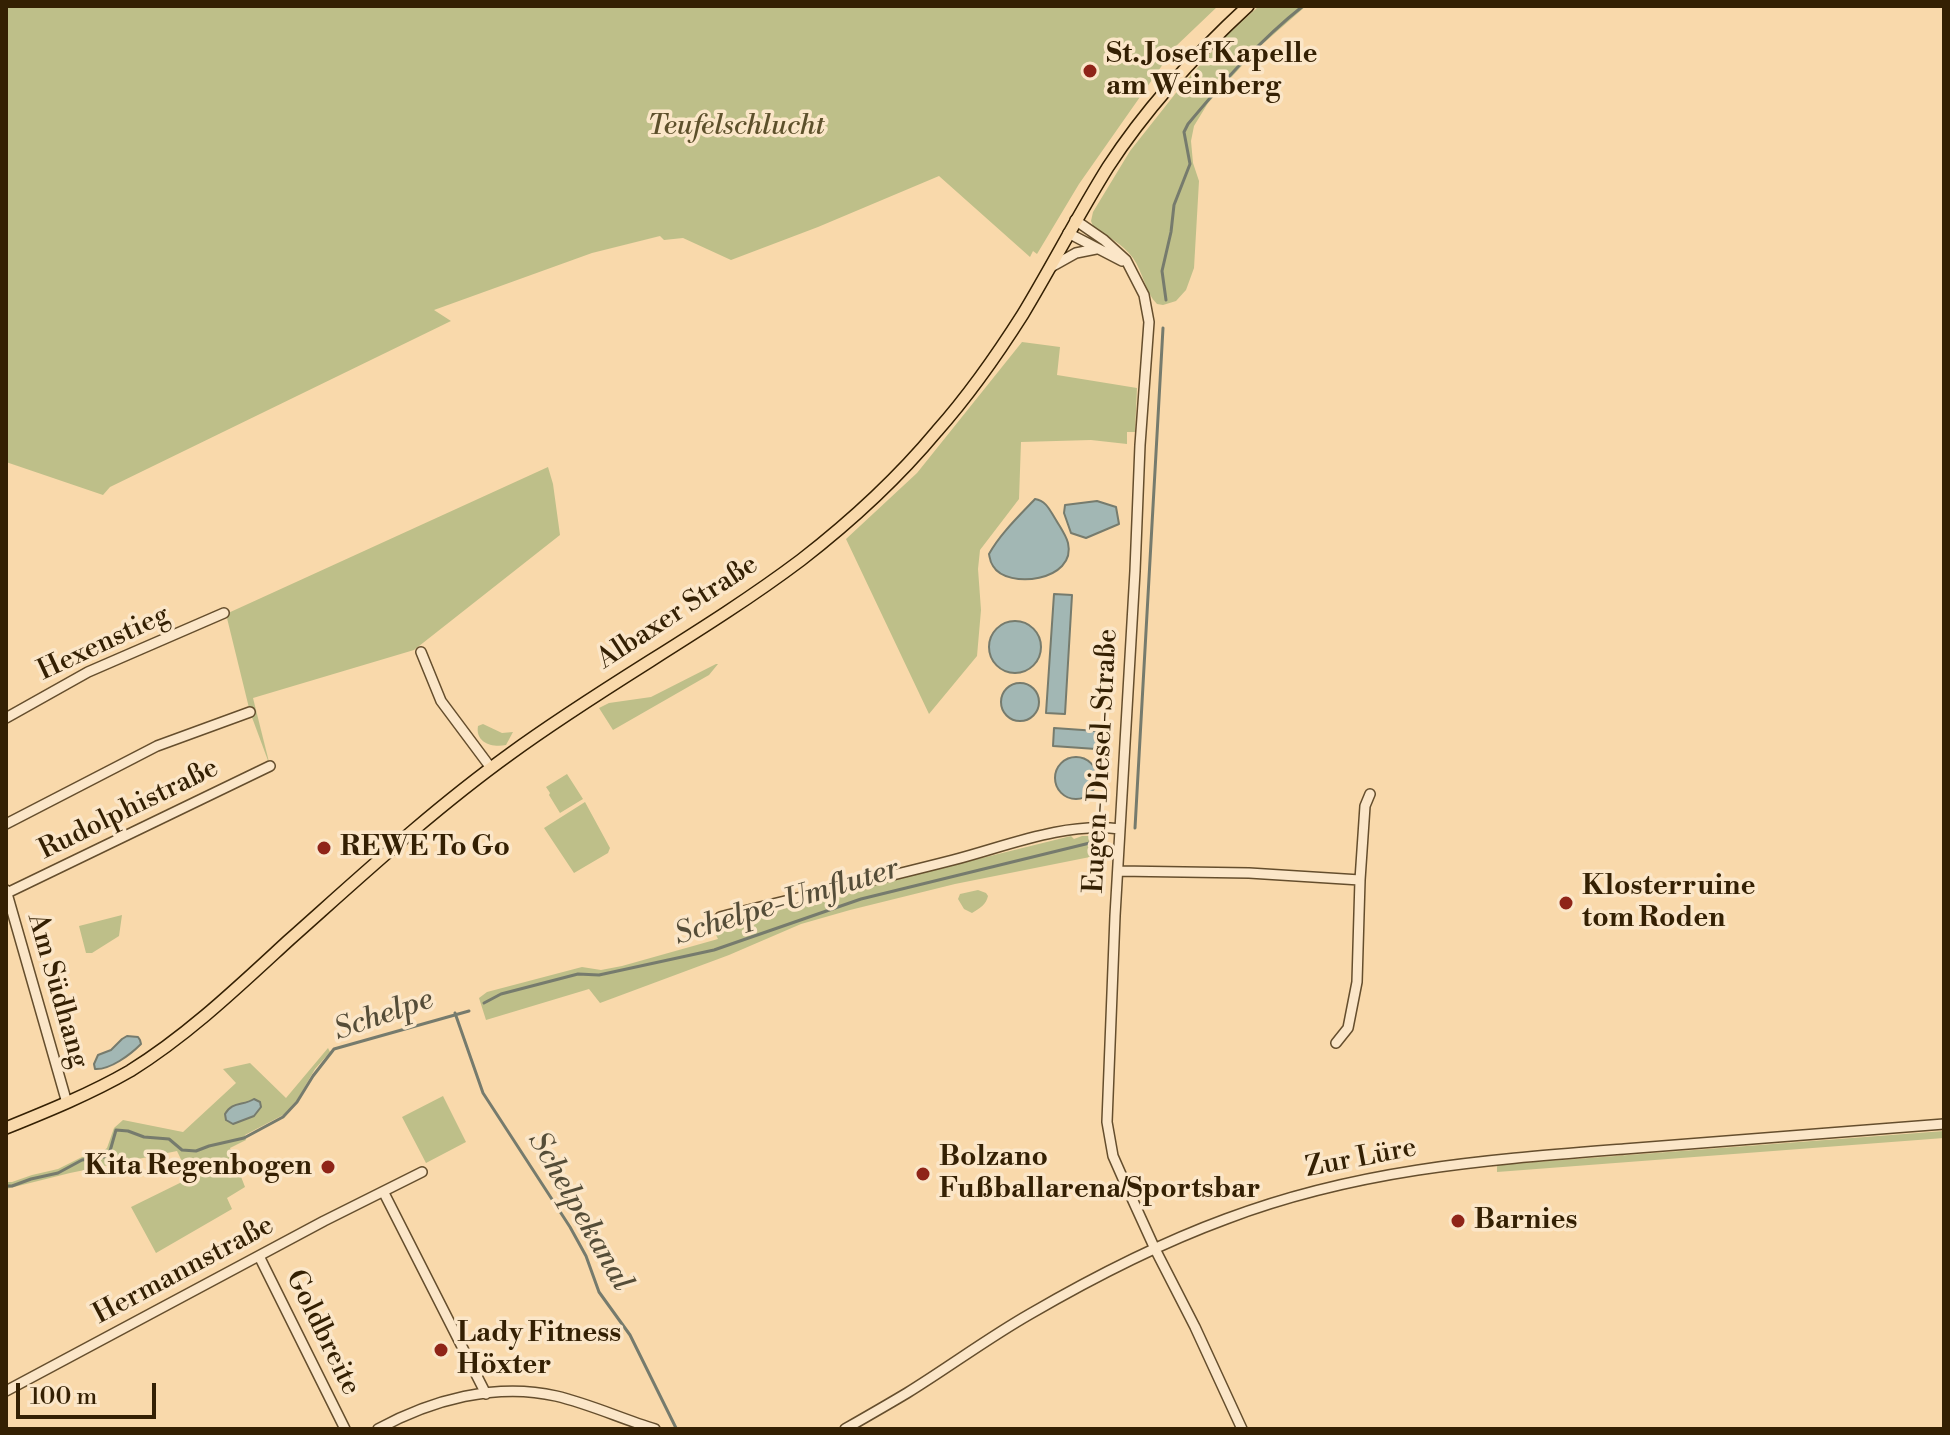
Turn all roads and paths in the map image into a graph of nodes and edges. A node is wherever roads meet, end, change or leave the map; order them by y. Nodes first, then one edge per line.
1 (1248, 6) edge
2 (1075, 220) junction
3 (1068, 233) junction
4 (1098, 249) junction
5 (1049, 269) junction
6 (1131, 269) junction
7 (224, 613) dead end
8 (421, 652) dead end
9 (250, 712) dead end
10 (6, 718) edge
11 (270, 766) dead end
12 (491, 768) junction
13 (1370, 794) dead end
14 (6, 824) edge
15 (1120, 829) junction
16 (1118, 871) junction
17 (1360, 880) junction
18 (6, 892) edge
19 (720, 917) dead end
20 (1336, 1043) dead end
21 (67, 1103) junction
22 (1944, 1124) edge
23 (6, 1128) edge
24 (422, 1172) dead end
25 (384, 1193) junction
26 (1155, 1249) junction
27 (259, 1256) junction
28 (6, 1391) edge
29 (486, 1394) junction
30 (396, 1425) edge
31 (345, 1429) edge
32 (378, 1429) edge
33 (655, 1429) edge
34 (845, 1429) edge
35 (1242, 1429) edge

1 - 2 main road, Albaxer Straße
2 - 3 main road, Albaxer Straße
2 - 6 street, Eugen-Diesel-Straße
3 - 4 street
3 - 5 main road, Albaxer Straße
4 - 5 street
4 - 6 street
5 - 12 main road, Albaxer Straße
6 - 15 street, Eugen-Diesel-Straße
7 - 10 street, Hexenstieg
8 - 12 street
9 - 14 street
11 - 18 street, Rudolphistraße
12 - 21 main road, Albaxer Straße
13 - 17 street
15 - 16 street, Eugen-Diesel-Straße
15 - 19 street
16 - 17 street
16 - 26 street, Eugen-Diesel-Straße
17 - 20 street
18 - 21 street, Am Südhang
21 - 23 main road, Albaxer Straße
22 - 26 street, Zur Lüre
24 - 25 street, Hermannstraße
25 - 27 street, Hermannstraße
25 - 29 street
26 - 34 street, Zur Lüre
26 - 35 street, Eugen-Diesel-Straße
27 - 28 street, Hermannstraße
27 - 31 street, Goldbreite
29 - 30 street
29 - 33 street
30 - 32 street

